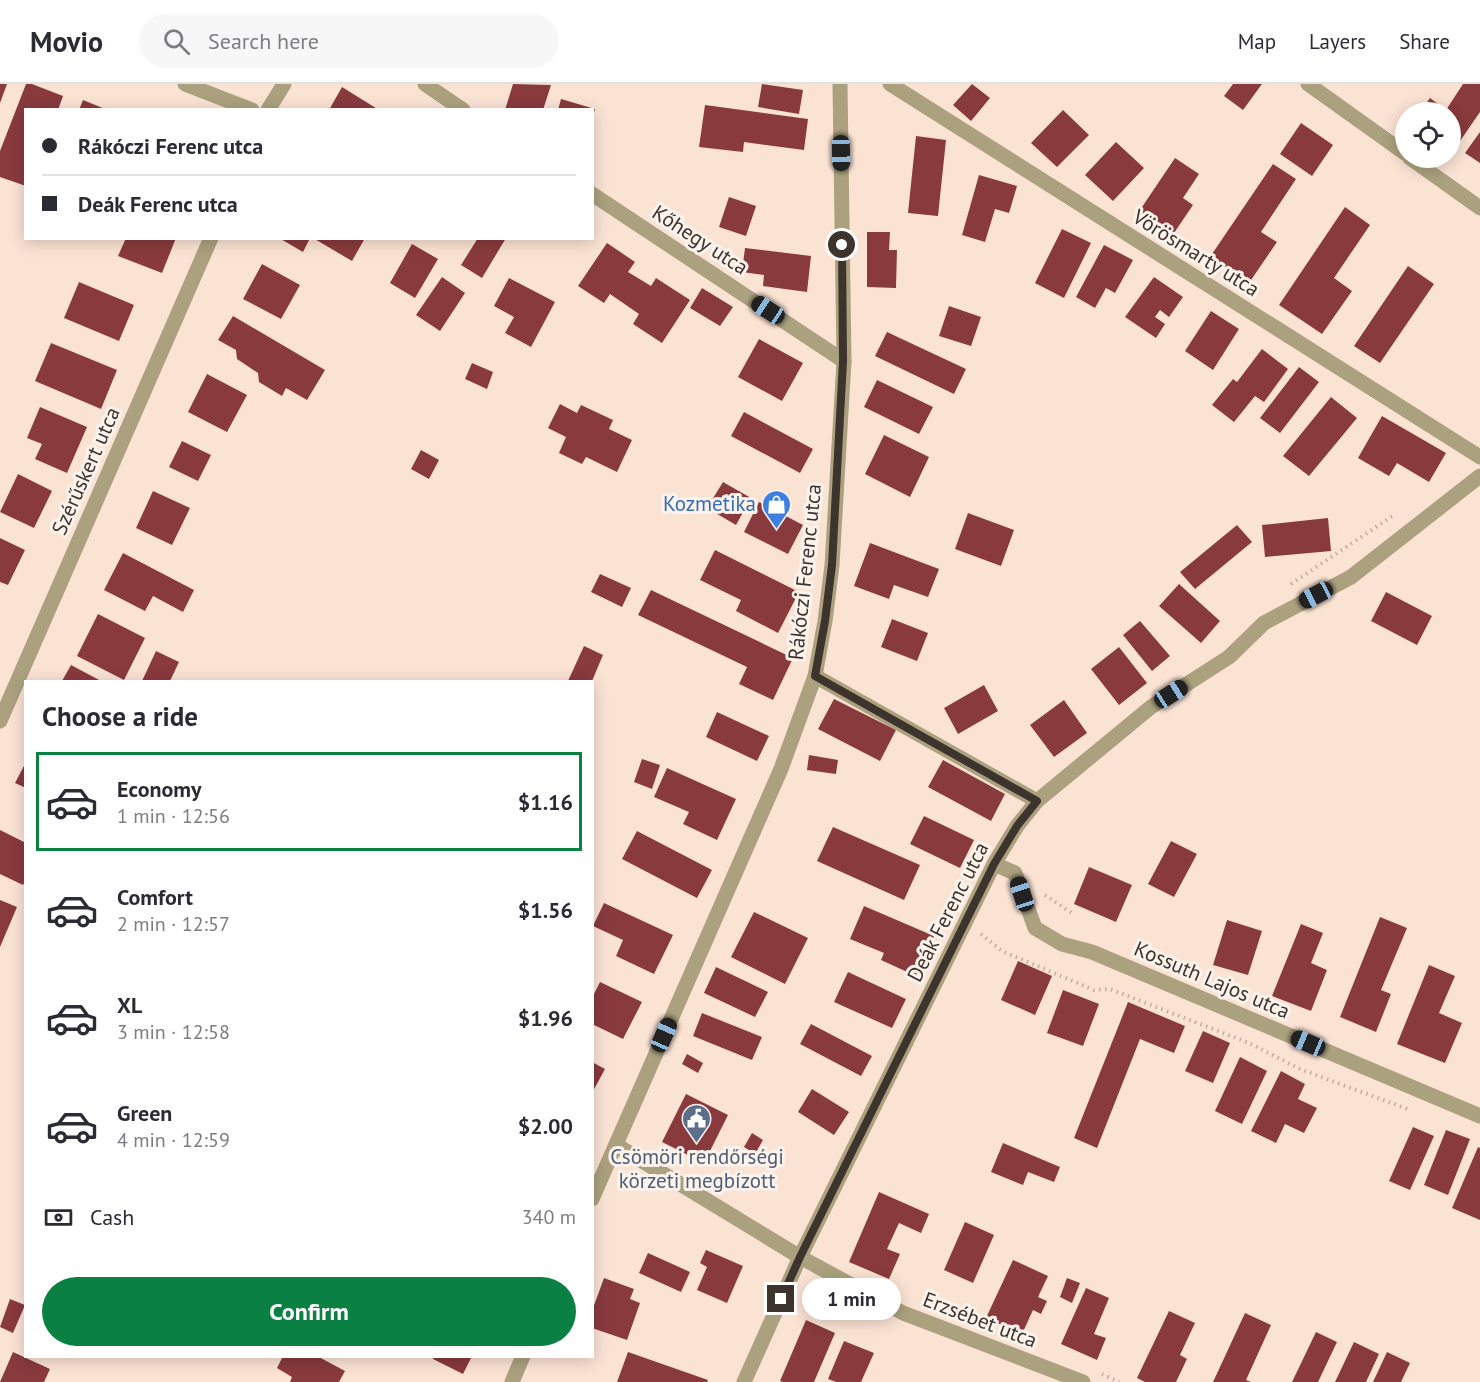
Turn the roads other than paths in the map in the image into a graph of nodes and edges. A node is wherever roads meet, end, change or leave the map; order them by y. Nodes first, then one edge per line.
1 (185, 84) edge
2 (284, 84) edge
3 (425, 84) edge
4 (840, 84) edge
5 (890, 84) edge
6 (1308, 84) edge
7 (247, 108) edge
8 (269, 108) edge
9 (461, 108) edge
10 (1395, 146) edge
11 (1424, 168) edge
12 (594, 195) edge
13 (1480, 208) edge
14 (210, 240) edge
15 (843, 361) junction
16 (1480, 457) edge
17 (1480, 476) edge
18 (815, 676) junction
19 (0, 721) edge
20 (1037, 801) junction
21 (994, 864) junction
22 (1480, 1116) edge
23 (616, 1145) junction
24 (594, 1194) edge
25 (800, 1257) junction
26 (522, 1358) edge
27 (512, 1382) edge
28 (744, 1382) edge
29 (1083, 1382) edge

1 - 7 street
2 - 8 street
3 - 9 street
4 - 15 street, Rákóczi Ferenc utca
5 - 16 street, Vörösmarty utca
6 - 10 street
11 - 13 street
12 - 15 street, Kőhegy utca
14 - 19 street, Szérűskert utca
15 - 18 street, Rákóczi Ferenc utca
17 - 20 street, Deák Ferenc utca
18 - 20 street
18 - 23 street, Rákóczi Ferenc utca
20 - 21 street, Deák Ferenc utca
21 - 22 street, Kossuth Lajos utca
21 - 25 street, Deák Ferenc utca
23 - 24 street, Rákóczi Ferenc utca
23 - 25 street, Erzsébet utca
25 - 28 street, Deák Ferenc utca
25 - 29 street, Erzsébet utca
26 - 27 street

